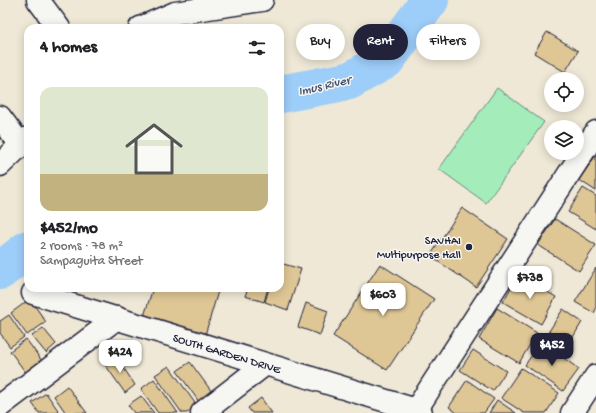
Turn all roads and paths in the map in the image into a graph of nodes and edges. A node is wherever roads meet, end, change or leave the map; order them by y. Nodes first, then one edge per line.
1 (38, 0) edge
2 (262, 0) edge
3 (170, 7) edge
4 (56, 24) edge
5 (146, 24) edge
6 (0, 117) edge
7 (596, 132) edge
8 (24, 141) edge
9 (0, 165) edge
10 (33, 293) dead end
11 (117, 318) junction
12 (264, 365) junction
13 (596, 376) edge
14 (0, 406) edge
15 (416, 412) edge
16 (202, 413) edge
17 (572, 413) edge

1 - 4 street
2 - 3 street
3 - 5 street
6 - 8 street
7 - 15 street
8 - 9 street
10 - 11 street, SOUTH GARDEN DRIVE
11 - 12 street, SOUTH GARDEN DRIVE
11 - 14 street
12 - 15 street, SOUTH GARDEN DRIVE
12 - 16 street
13 - 17 street

